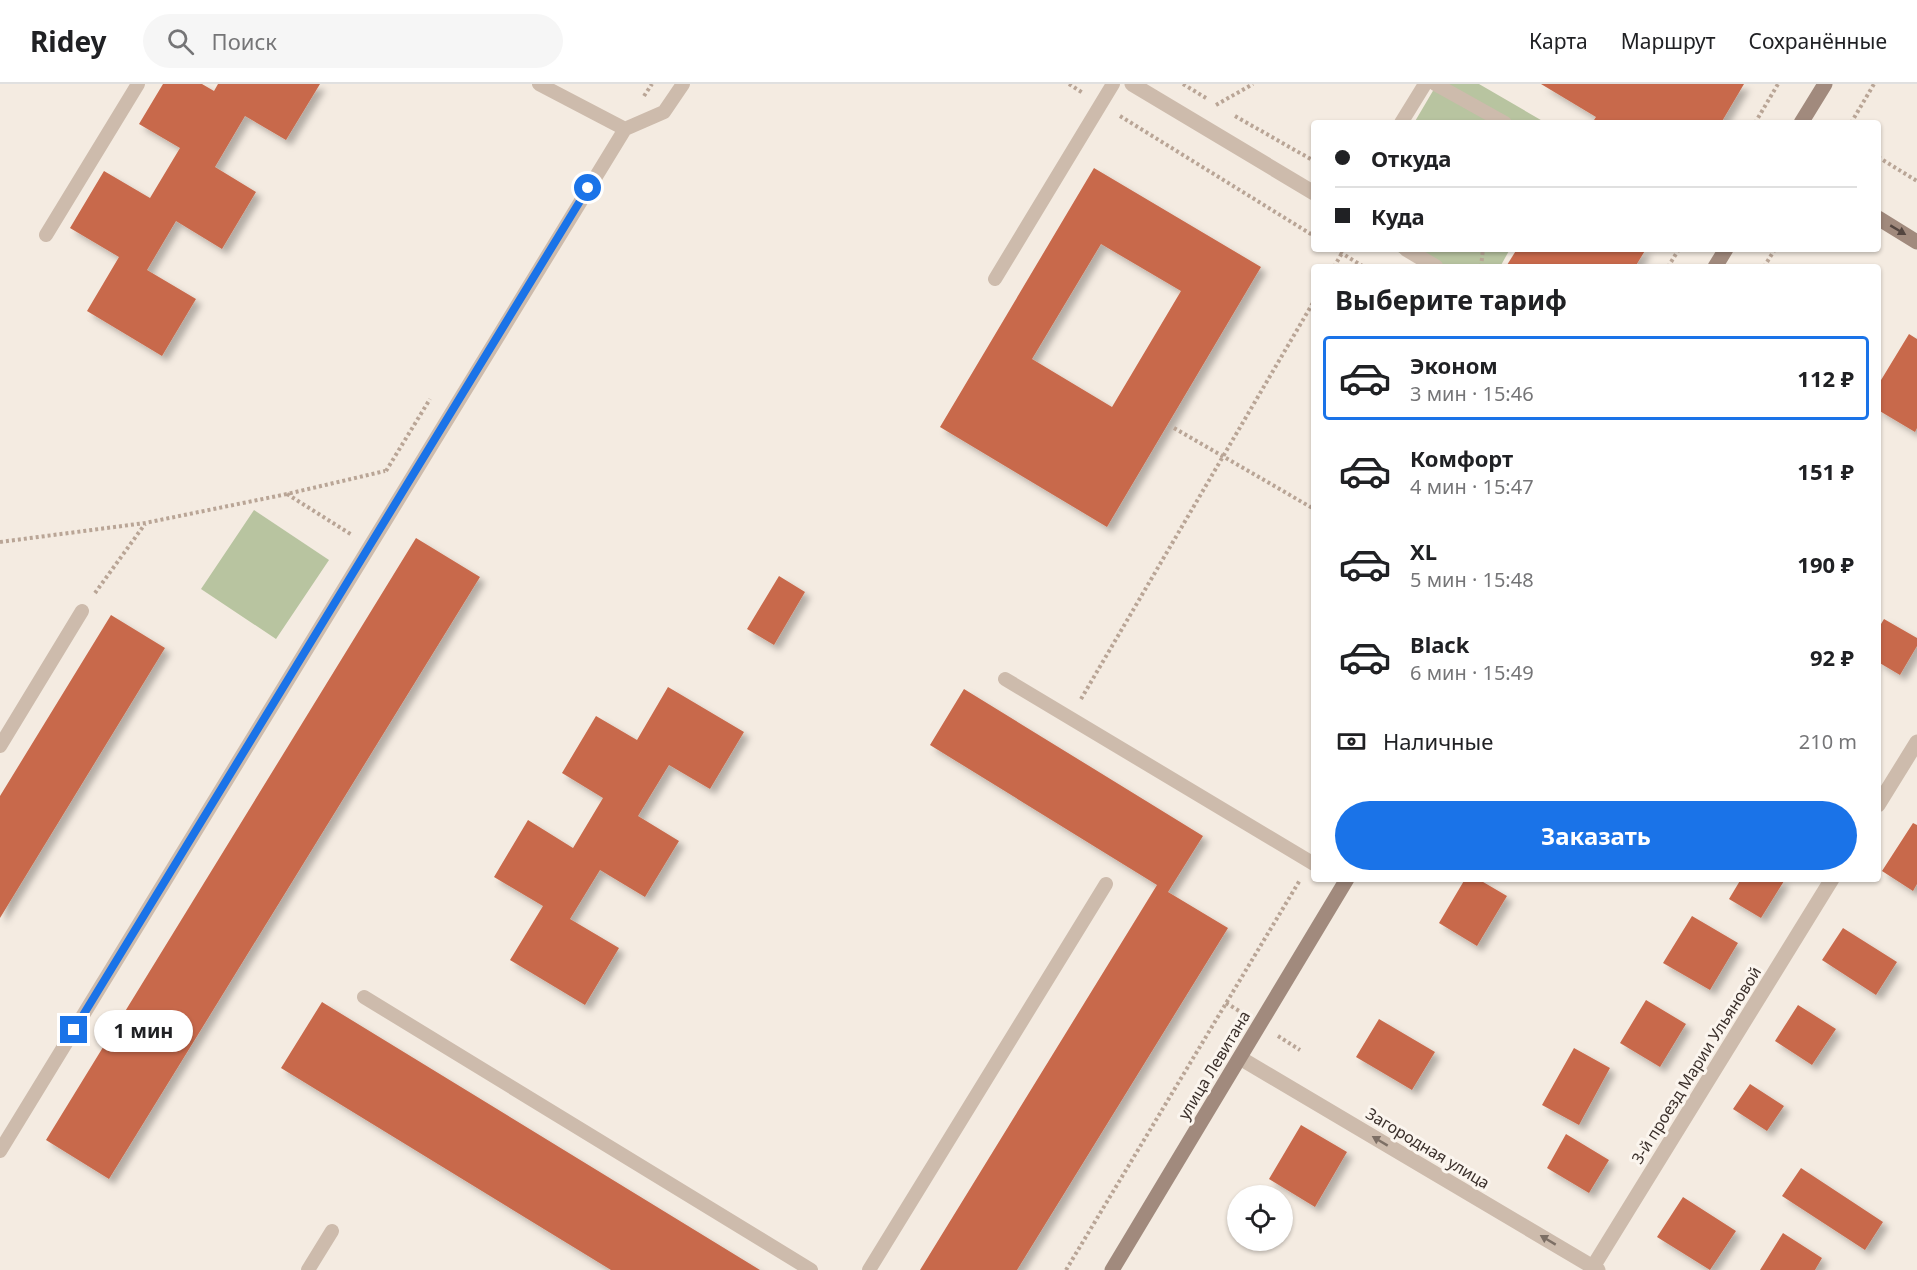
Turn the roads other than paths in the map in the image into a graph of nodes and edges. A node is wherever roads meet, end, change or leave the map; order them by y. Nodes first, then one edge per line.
1 (138, 84) edge
2 (539, 84) edge
3 (683, 84) edge
4 (1113, 84) edge
5 (1132, 84) edge
6 (1425, 84) edge
7 (1435, 84) edge
8 (1825, 84) edge
9 (1403, 120) edge
10 (1499, 120) edge
11 (1803, 120) edge
12 (625, 129) junction
13 (1311, 192) edge
14 (1881, 220) edge
15 (46, 235) dead end
16 (1917, 242) edge
17 (1411, 252) edge
18 (1431, 264) edge
19 (995, 279) dead end
20 (82, 611) road end
21 (1005, 679) dead end
22 (1917, 742) edge
23 (0, 746) edge
24 (1881, 801) edge
25 (1311, 862) edge
26 (1344, 882) edge
27 (1831, 882) edge
28 (1106, 884) dead end
29 (364, 997) dead end
30 (1240, 1058) junction
31 (0, 1151) edge
32 (332, 1231) dead end
33 (1594, 1269) edge
34 (308, 1270) edge
35 (811, 1270) edge
36 (869, 1270) edge
37 (1112, 1270) edge

1 - 15 lane
2 - 12 lane
3 - 12 lane
4 - 19 lane
5 - 13 street
6 - 9 lane
7 - 10 lane
8 - 11 main road
12 - 31 lane
14 -> 16 main road
17 - 18 street
20 - 23 lane
21 - 25 lane
22 - 24 street
26 - 30 main road, улица Левитана
27 - 33 street, 3-й проезд Марии Ульяновой
28 - 36 lane
29 - 35 lane
33 -> 30 street, Загородная улица
30 - 37 main road, улица Левитана
32 - 34 lane

